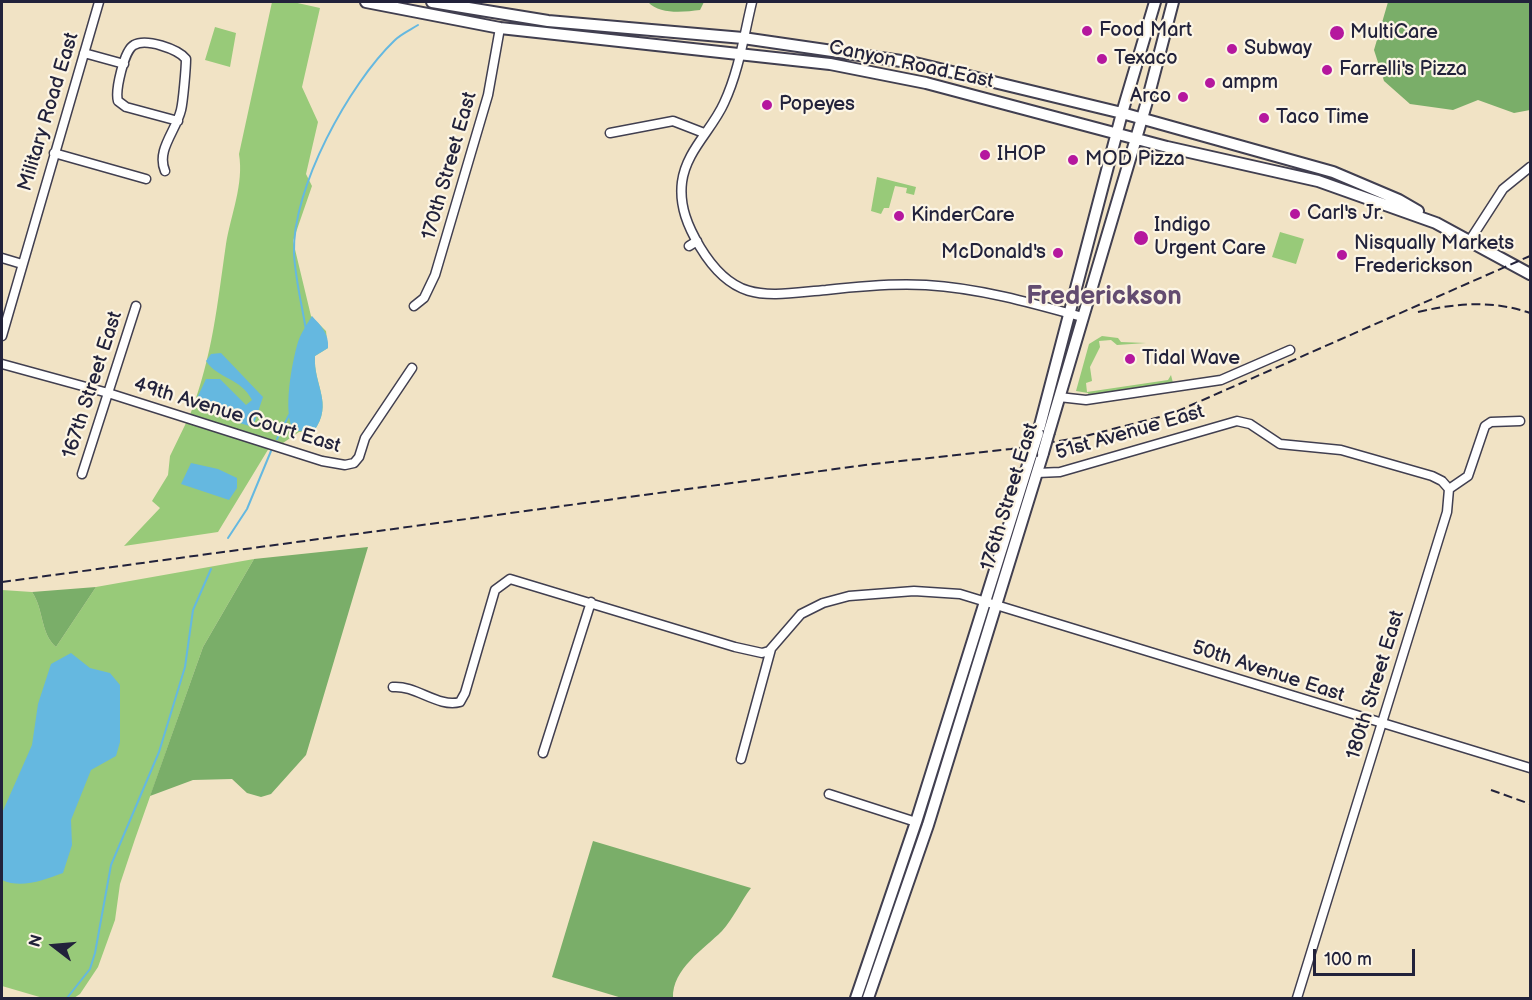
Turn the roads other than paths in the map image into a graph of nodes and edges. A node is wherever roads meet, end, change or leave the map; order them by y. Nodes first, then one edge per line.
1 (99, 2) edge
2 (366, 2) edge
3 (432, 2) edge
4 (752, 2) edge
5 (1155, 2) edge
6 (1173, 2) edge
7 (548, 21) junction
8 (500, 28) junction
9 (743, 38) junction
10 (84, 53) junction
11 (740, 54) junction
12 (124, 64) junction
13 (1122, 113) junction
14 (1142, 119) junction
15 (178, 121) junction
16 (610, 133) dead end
17 (704, 133) junction
18 (1117, 133) junction
19 (1136, 138) junction
20 (54, 153) junction
21 (1530, 167) edge
22 (165, 171) dead end
23 (146, 179) dead end
24 (1436, 223) junction
25 (1470, 240) junction
26 (2, 258) edge
27 (21, 264) junction
28 (1530, 274) edge
29 (136, 306) dead end
30 (414, 306) dead end
31 (1069, 313) junction
32 (1082, 317) junction
33 (2, 336) edge
34 (1290, 350) dead end
35 (2, 364) edge
36 (412, 368) dead end
37 (108, 393) junction
38 (1059, 397) junction
39 (1520, 421) dead end
40 (1037, 473) junction
41 (82, 474) dead end
42 (1449, 489) junction
43 (591, 602) junction
44 (992, 603) junction
45 (771, 649) junction
46 (393, 687) dead end
47 (1381, 725) junction
48 (543, 753) dead end
49 (741, 759) dead end
50 (1530, 768) edge
51 (829, 794) dead end
52 (916, 822) junction
53 (912, 835) junction
54 (896, 911) junction
55 (856, 999) edge
56 (868, 999) edge
57 (1297, 999) edge

1 - 10 street, Military Road East
2 - 8 main road, Canyon Road East
3 - 7 main road, Canyon Road East
4 - 9 street
5 - 13 main road, 176th Street East
6 - 14 main road, 176th Street East
7 - 8 main road
7 - 9 main road, Canyon Road East
8 - 11 main road, Canyon Road East
8 - 30 street, 170th Street East
9 - 11 street
9 - 13 main road, Canyon Road East
10 - 12 street
10 - 20 street, Military Road East
11 - 17 street
11 - 18 main road, Canyon Road East
12 - 15 street
12 - 15 street
13 - 14 main road, Canyon Road East
13 - 18 main road, 176th Street East
14 - 19 main road, 176th Street East
14 - 24 main road, Canyon Road East
15 - 22 street
16 - 17 street
17 - 31 street
18 - 19 main road, Canyon Road East
18 - 31 main road, 176th Street East
19 - 24 main road, Canyon Road East
19 - 32 main road, 176th Street East
20 - 23 street
20 - 27 street, Military Road East
21 - 25 street
24 - 25 main road, Canyon Road East
25 - 28 main road, Canyon Road East
26 - 27 street
27 - 33 street, Military Road East
29 - 37 street, 167th Street East
31 - 32 street
31 - 44 main road, 176th Street East, bridge
32 - 38 main road, 176th Street East
34 - 38 street
35 - 37 street, 49th Avenue Court East
36 - 37 street, 49th Avenue Court East
37 - 41 street, 167th Street East
38 - 40 main road, 176th Street East, bridge
39 - 42 street
40 - 42 street, 51st Avenue East
40 - 44 main road, 176th Street East
42 - 47 street, 180th Street East
43 - 45 street
43 - 46 street
43 - 48 street
44 - 45 street, 50th Avenue East
44 - 47 street, 50th Avenue East
44 - 52 main road, 176th Street East
44 - 54 main road, 176th Street East
45 - 49 street
47 - 50 street, 50th Avenue East
47 - 57 street, 180th Street East
51 - 52 street
52 - 53 main road, 176th Street East
53 - 54 main road
53 - 55 main road, 176th Street East
54 - 56 main road, 176th Street East

